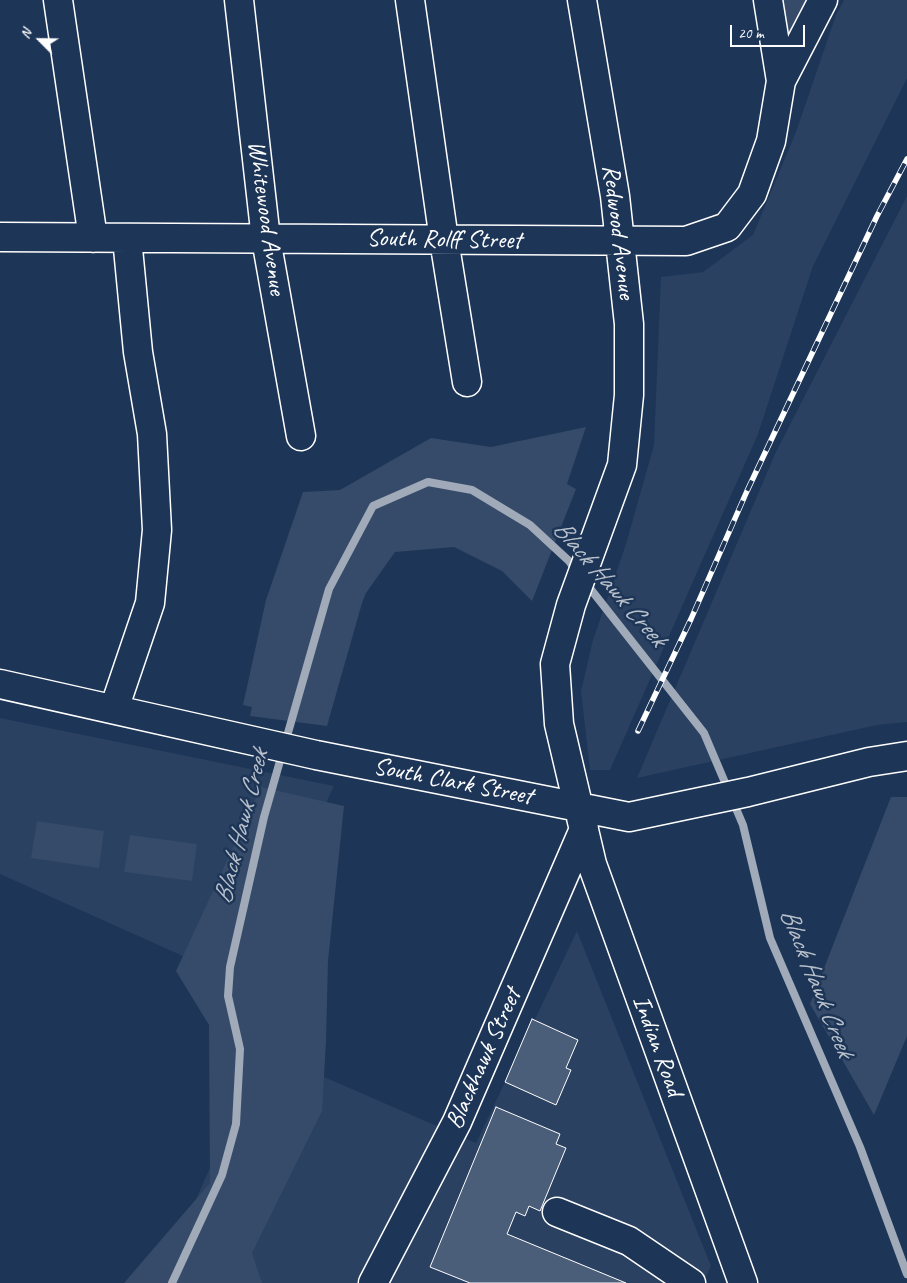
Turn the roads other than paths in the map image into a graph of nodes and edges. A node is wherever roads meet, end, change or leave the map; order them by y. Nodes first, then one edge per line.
1 (58, 0) edge
2 (239, 0) edge
3 (410, 0) edge
4 (582, 0) edge
5 (768, 0) edge
6 (823, 0) edge
7 (781, 81) junction
8 (0, 237) edge
9 (93, 238) junction
10 (127, 238) junction
11 (266, 239) junction
12 (444, 240) junction
13 (620, 242) junction
14 (467, 382) dead end
15 (301, 436) dead end
16 (0, 684) edge
17 (114, 709) junction
18 (907, 756) edge
19 (581, 818) junction
20 (558, 1212) dead end
21 (373, 1283) edge
22 (691, 1283) edge
23 (743, 1283) edge

1 - 9 street
2 - 11 street, Whitewood Avenue
3 - 12 street
4 - 13 street, Redwood Avenue
5 - 7 street
6 - 7 street
7 - 13 street, South Rolff Street
8 - 9 street, South Rolff Street
9 - 10 street, South Rolff Street
10 - 11 street, South Rolff Street
10 - 17 street
11 - 12 street, South Rolff Street
11 - 15 street, Whitewood Avenue
12 - 13 street, South Rolff Street
12 - 14 street
13 - 19 street, Redwood Avenue
16 - 17 street, South Clark Street
17 - 19 street, South Clark Street
18 - 19 street, South Clark Street
19 - 21 street, Blackhawk Street
19 - 23 street, Indian Road
20 - 22 street

